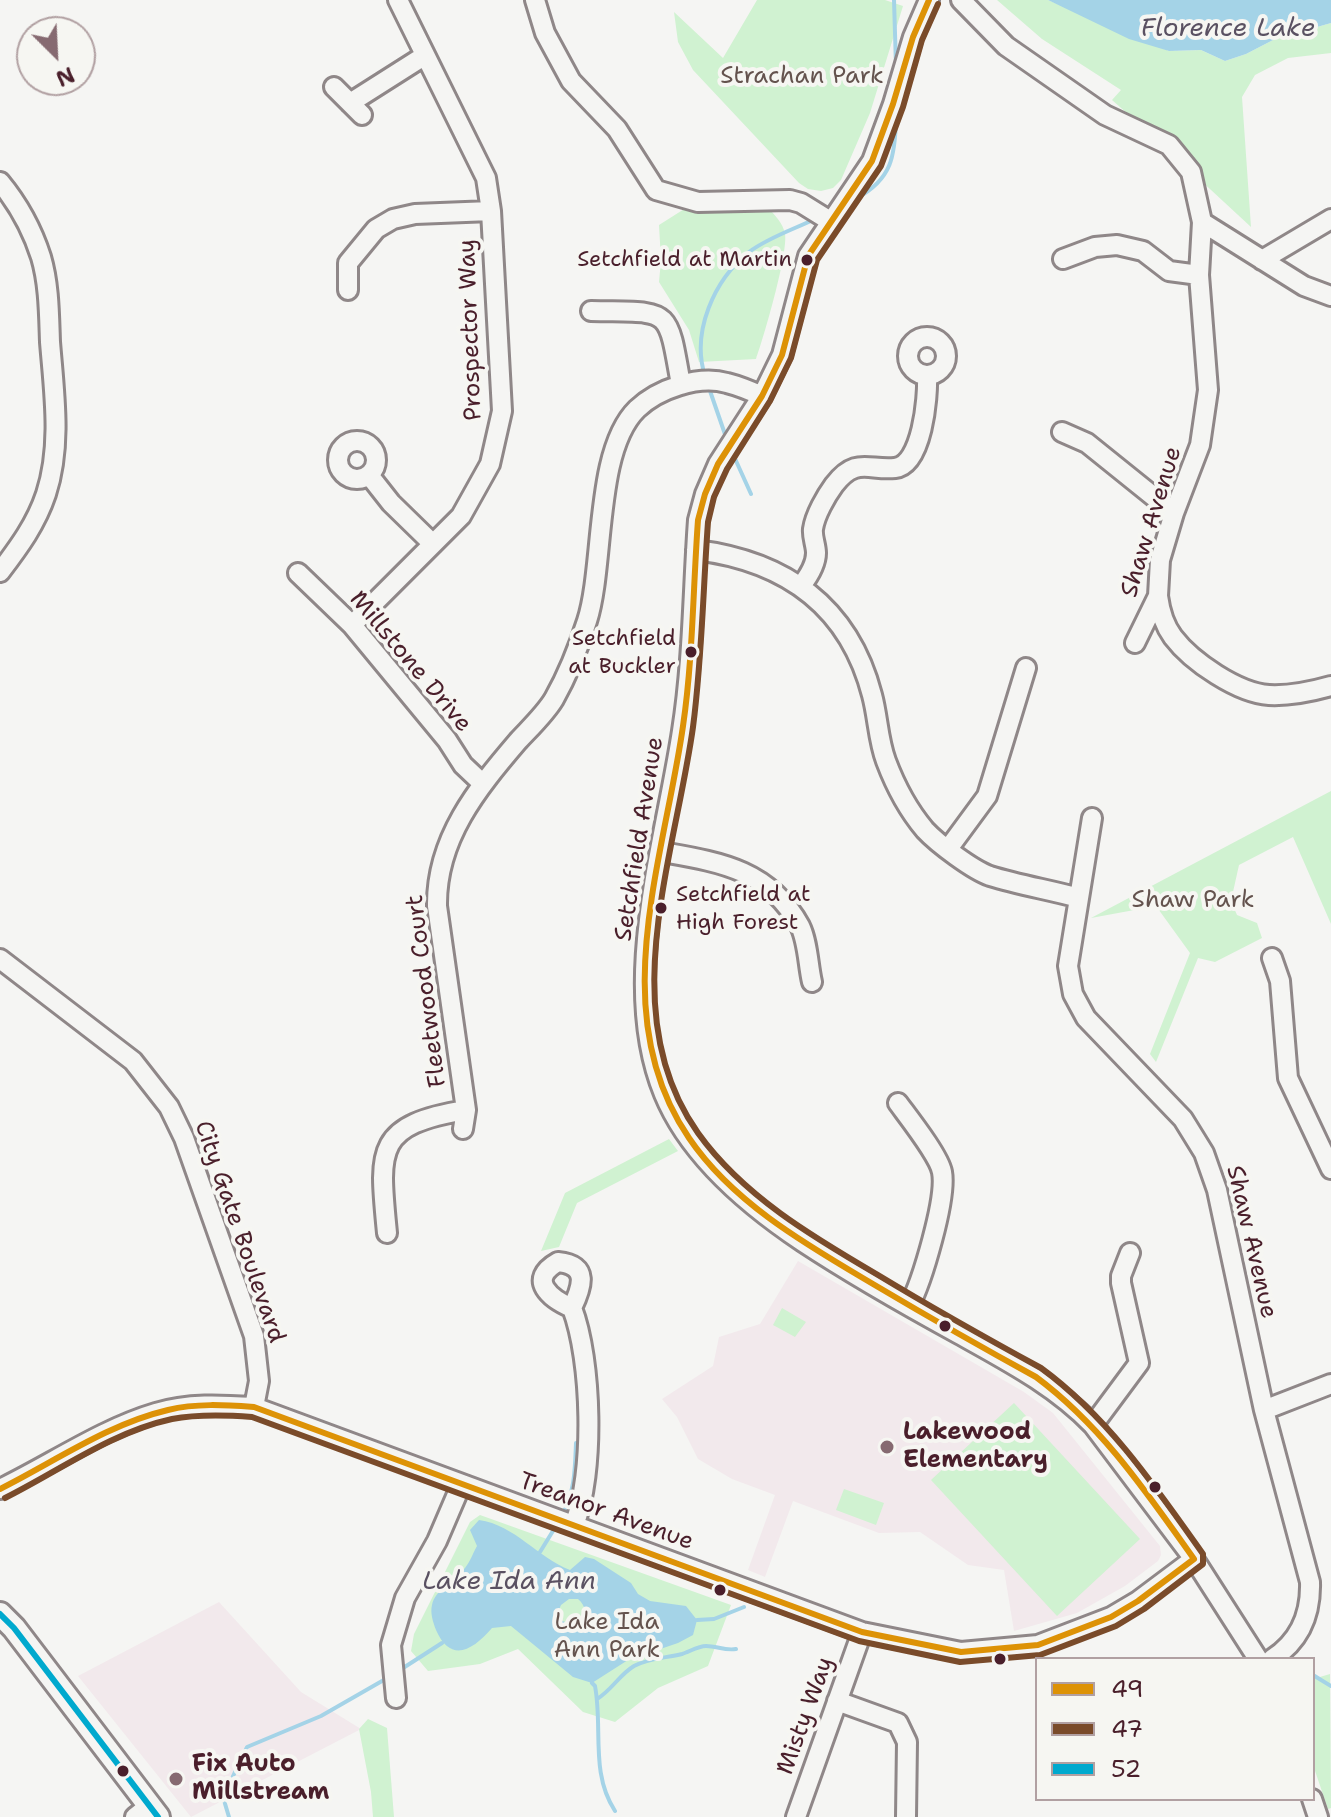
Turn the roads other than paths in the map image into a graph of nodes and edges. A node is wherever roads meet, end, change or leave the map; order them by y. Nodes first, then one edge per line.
1 (398, 0) edge
2 (535, 0) edge
3 (929, 0) edge
4 (961, 0) edge
5 (424, 56) junction
6 (334, 87) dead end
7 (0, 182) edge
8 (491, 211) junction
9 (1331, 219) edge
10 (830, 221) junction
11 (1202, 222) junction
12 (1063, 259) dead end
13 (1262, 260) junction
14 (1199, 275) junction
15 (348, 290) dead end
16 (1331, 296) edge
17 (591, 311) dead end
18 (927, 376) dead end
19 (681, 385) junction
20 (762, 396) junction
21 (1062, 432) dead end
22 (369, 475) dead end
23 (1174, 513) junction
24 (433, 544) junction
25 (696, 550) junction
26 (0, 572) edge
27 (298, 573) dead end
28 (801, 586) junction
29 (1158, 596) junction
30 (352, 625) junction
31 (1135, 643) dead end
32 (1026, 668) dead end
33 (1331, 686) edge
34 (482, 783) junction
35 (1092, 818) dead end
36 (948, 849) junction
37 (662, 852) junction
38 (1079, 898) junction
39 (1272, 958) dead end
40 (0, 959) edge
41 (812, 982) dead end
42 (898, 1103) dead end
43 (466, 1110) junction
44 (463, 1129) dead end
45 (1331, 1169) edge
46 (387, 1233) dead end
47 (1130, 1253) dead end
48 (909, 1306) junction
49 (572, 1308) dead end
50 (1331, 1384) edge
51 (254, 1407) junction
52 (1264, 1410) junction
53 (1093, 1425) junction
54 (461, 1485) junction
55 (0, 1489) edge
56 (574, 1525) junction
57 (1194, 1559) junction
58 (0, 1614) edge
59 (862, 1632) junction
60 (1257, 1657) edge
61 (1274, 1657) edge
62 (396, 1698) dead end
63 (837, 1701) junction
64 (148, 1813) edge
65 (796, 1817) edge
66 (906, 1817) edge

1 - 5 street, Prospector Way
2 - 10 street
3 - 10 street, Setchfield Avenue
4 - 11 street, Shaw Avenue
5 - 6 street
5 - 8 street, Prospector Way
7 - 26 street
8 - 15 street
8 - 24 street, Prospector Way
9 - 13 street
10 - 20 street, Setchfield Avenue
11 - 13 street
11 - 14 street, Shaw Avenue
12 - 14 street
13 - 16 street
14 - 23 street, Shaw Avenue
17 - 19 street
18 - 28 street
19 - 20 street, Fleetwood Court
19 - 34 street, Fleetwood Court
20 - 25 street, Setchfield Avenue
21 - 23 street
22 - 24 street
23 - 29 street, Shaw Avenue
24 - 30 street, Prospector Way
25 - 28 street
25 - 37 street, Setchfield Avenue
27 - 30 street, Millstone Drive
28 - 36 street
29 - 31 street, Shaw Avenue
29 - 33 street
30 - 34 street, Millstone Drive
32 - 36 street
34 - 43 street, Fleetwood Court
35 - 38 street, Shaw Avenue
36 - 38 street
37 - 41 street
37 - 48 street, Setchfield Avenue
38 - 52 street, Shaw Avenue
39 - 45 street
40 - 51 street, City Gate Boulevard
42 - 48 street
43 - 44 street, Fleetwood Court
43 - 46 street
47 - 53 street
48 - 53 street, Setchfield Avenue
49 - 56 street
50 - 52 street
51 - 54 street, Treanor Avenue
51 - 55 street, Treanor Avenue
52 - 61 street, Shaw Avenue
53 - 57 street, Setchfield Avenue
54 - 56 street, Treanor Avenue
54 - 62 street
56 - 59 street, Treanor Avenue
57 - 59 street, Treanor Avenue
57 - 60 street, Setchfield Avenue
58 - 64 main road
59 - 63 street, Misty Way
63 - 65 street, Misty Way
63 - 66 street

